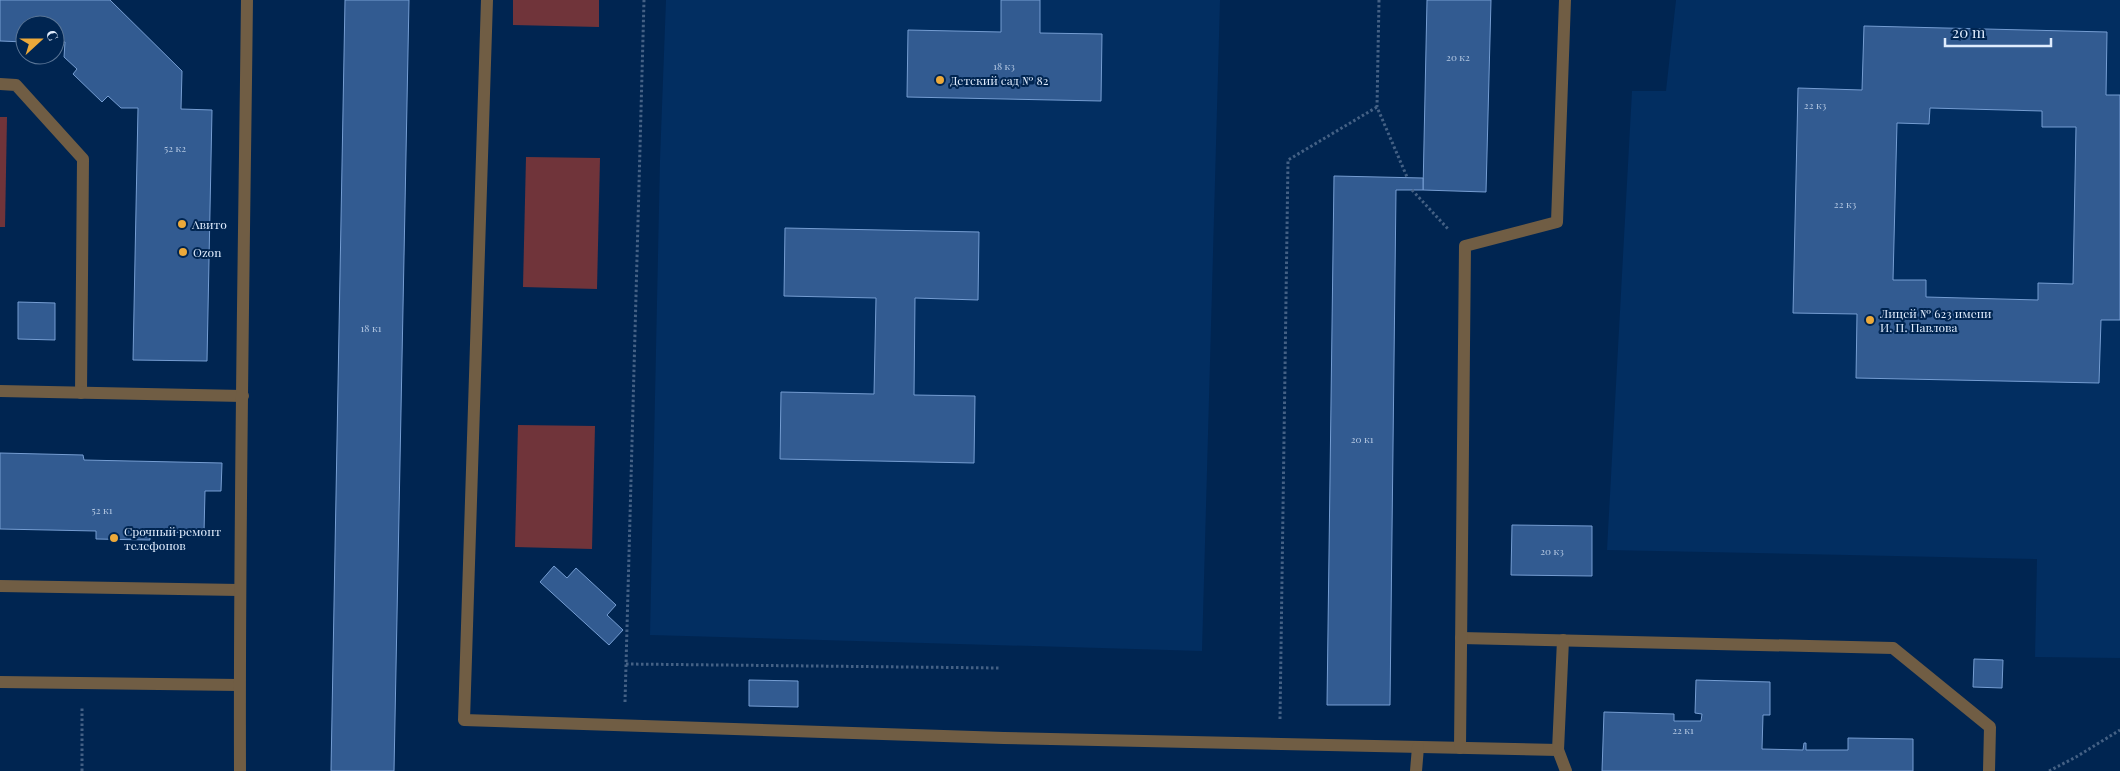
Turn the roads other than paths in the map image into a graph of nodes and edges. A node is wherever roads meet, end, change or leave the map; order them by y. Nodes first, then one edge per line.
1 (246, 0) edge
2 (487, 0) edge
3 (1565, 0) edge
4 (0, 84) edge
5 (0, 391) edge
6 (81, 393) junction
7 (243, 396) junction
8 (0, 586) edge
9 (239, 590) junction
10 (1461, 638) junction
11 (1563, 640) junction
12 (0, 682) edge
13 (240, 685) junction
14 (1418, 747) junction
15 (1460, 748) junction
16 (1558, 750) junction
17 (240, 771) edge
18 (1416, 771) edge
19 (1566, 771) edge
20 (1989, 771) edge

1 - 7 lane
2 - 14 lane
3 - 10 lane
4 - 6 lane
5 - 6 lane
6 - 7 lane
7 - 9 lane
8 - 9 lane
9 - 13 lane
10 - 11 lane
10 - 15 lane
11 - 16 lane
11 - 20 lane
12 - 13 lane
13 - 17 lane
14 - 15 lane
14 - 18 lane
15 - 16 lane
16 - 19 lane

